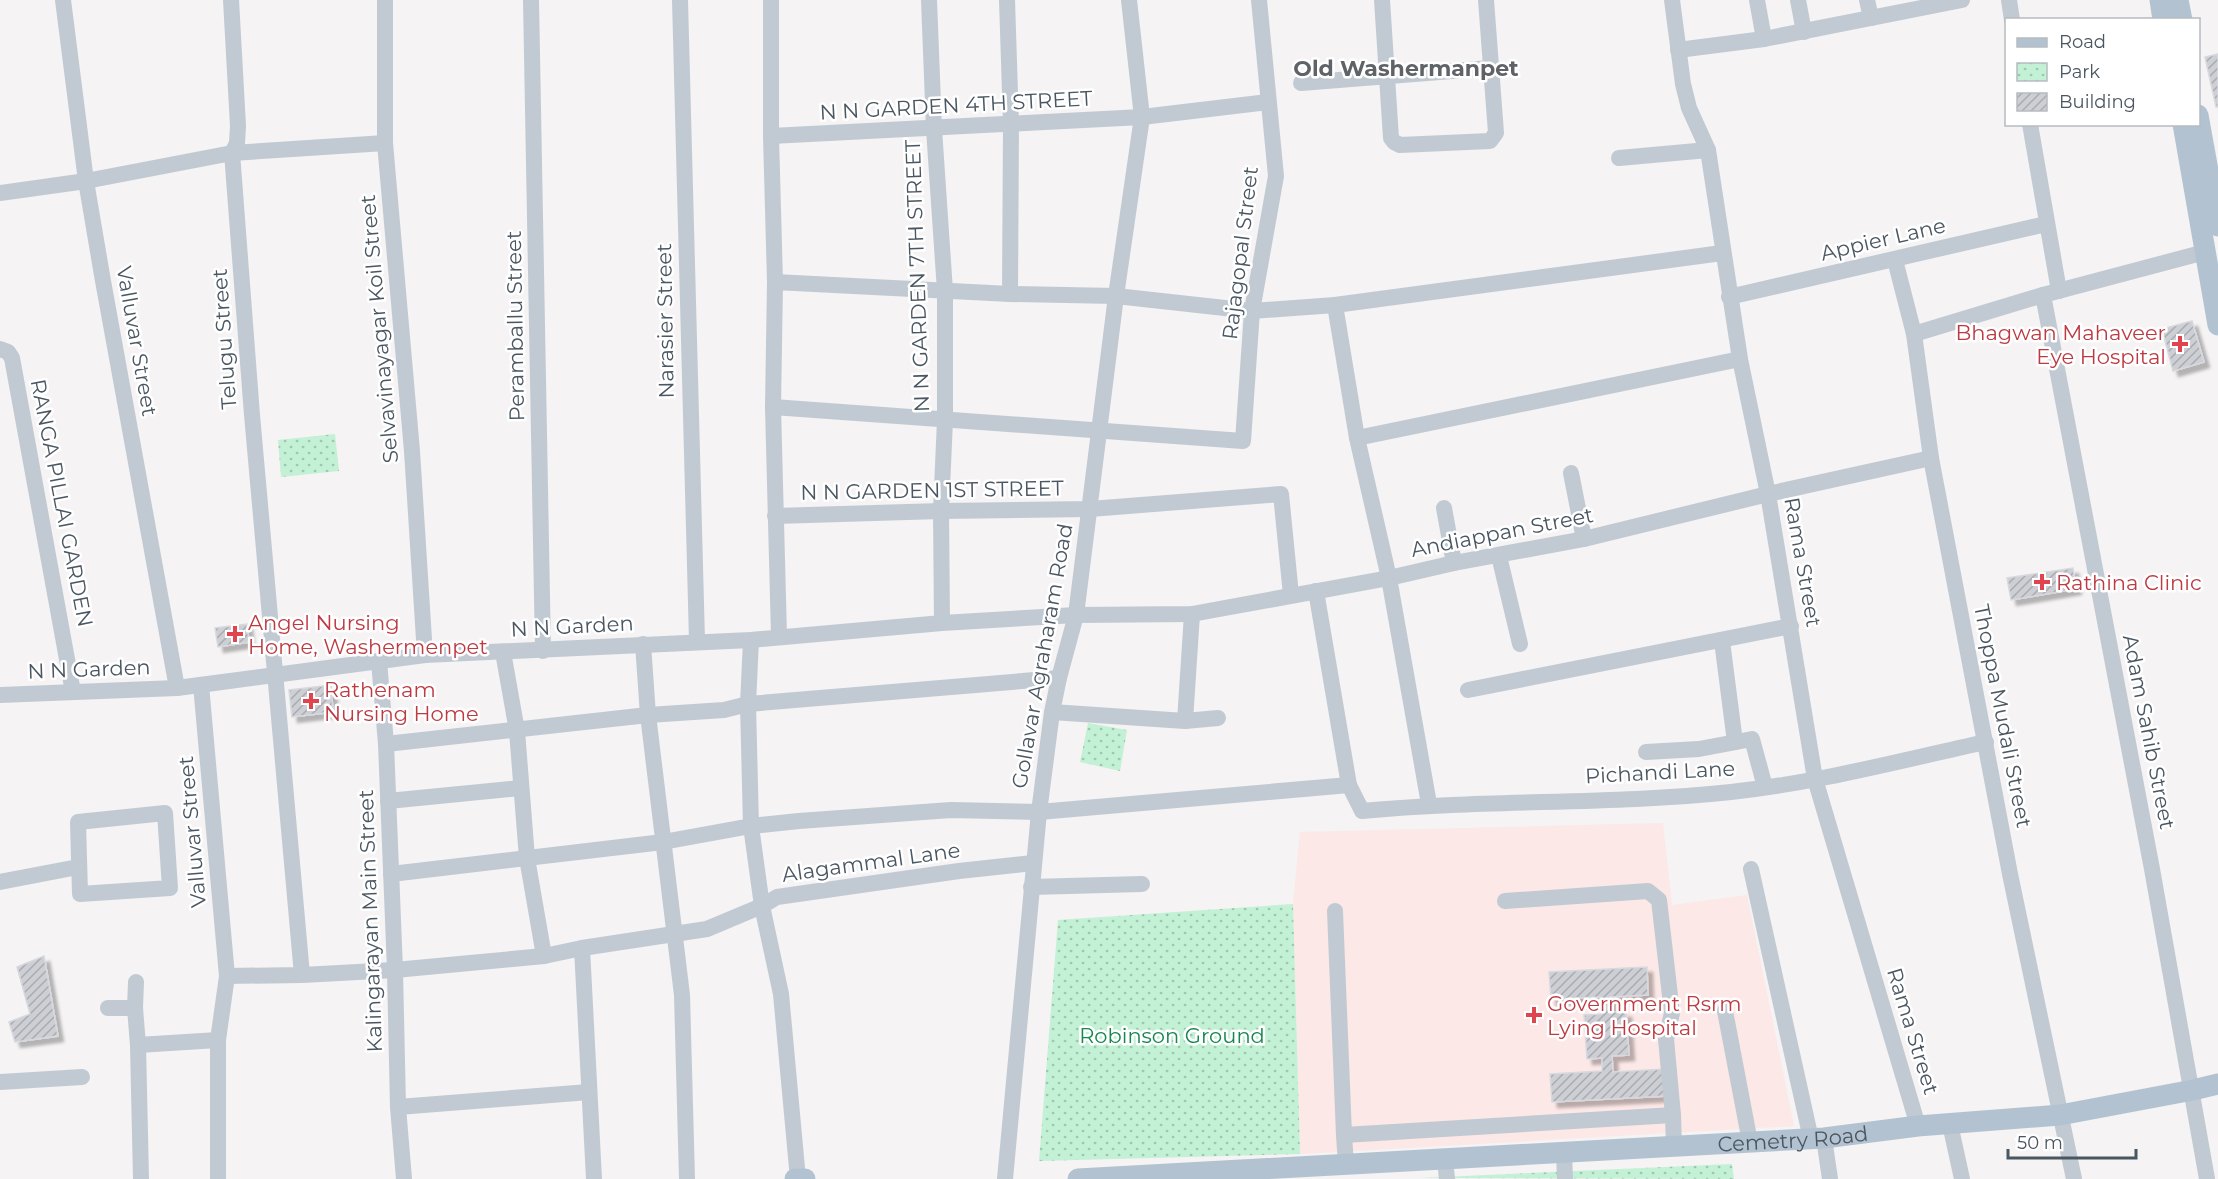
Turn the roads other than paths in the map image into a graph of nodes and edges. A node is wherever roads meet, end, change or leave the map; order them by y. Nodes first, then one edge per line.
1 (63, 0) edge
2 (231, 0) edge
3 (385, 0) edge
4 (531, 0) edge
5 (680, 0) edge
6 (771, 0) edge
7 (929, 0) edge
8 (1007, 0) edge
9 (1129, 0) edge
10 (1259, 0) edge
11 (1382, 0) edge
12 (1486, 0) edge
13 (1672, 0) edge
14 (1757, 0) edge
15 (1798, 0) edge
16 (1867, 0) edge
17 (1962, 0) edge
18 (2009, 0) edge
19 (2160, 0) edge
20 (2178, 0) edge
21 (1871, 18) junction
22 (2012, 18) edge
23 (2163, 18) edge
24 (2182, 18) edge
25 (1804, 32) junction
26 (1764, 39) junction
27 (1678, 50) junction
28 (1490, 68) junction
29 (1386, 76) junction
30 (1301, 82) dead end
31 (1268, 102) junction
32 (1142, 117) junction
33 (2200, 120) edge
34 (1011, 124) junction
35 (2030, 126) edge
36 (2183, 126) edge
37 (934, 129) junction
38 (771, 136) junction
39 (385, 143) junction
40 (1708, 150) junction
41 (232, 153) junction
42 (1619, 158) dead end
43 (87, 181) junction
44 (2215, 189) edge
45 (0, 193) edge
46 (2046, 224) junction
47 (2218, 226) edge
48 (2205, 252) junction
49 (1722, 253) junction
50 (1895, 260) junction
51 (775, 282) junction
52 (945, 291) junction
53 (2051, 293) junction
54 (1010, 294) junction
55 (1116, 296) junction
56 (1729, 297) junction
57 (1335, 305) junction
58 (1252, 311) junction
59 (2218, 325) edge
60 (1914, 334) junction
61 (6, 354) edge
62 (1740, 359) junction
63 (773, 407) junction
64 (945, 420) junction
65 (1100, 432) junction
66 (1356, 438) junction
67 (1931, 458) junction
68 (1571, 473) dead end
69 (1768, 495) junction
70 (1444, 508) dead end
71 (1090, 509) junction
72 (941, 511) junction
73 (775, 516) junction
74 (1584, 539) junction
75 (1499, 556) junction
76 (1454, 563) junction
77 (1389, 578) junction
78 (1316, 591) junction
79 (1291, 595) junction
80 (1192, 614) junction
81 (1076, 615) junction
82 (942, 623) junction
83 (1791, 626) junction
84 (779, 636) junction
85 (751, 640) junction
86 (1722, 641) junction
87 (697, 642) junction
88 (643, 644) junction
89 (1520, 644) dead end
90 (543, 651) junction
91 (503, 652) junction
92 (425, 655) junction
93 (380, 661) junction
94 (276, 674) junction
95 (1059, 678) junction
96 (201, 685) junction
97 (177, 688) junction
98 (1468, 690) dead end
99 (73, 692) junction
100 (0, 695) edge
101 (748, 704) junction
102 (1052, 712) junction
103 (648, 715) junction
104 (1218, 718) dead end
105 (1185, 722) junction
106 (517, 731) junction
107 (1735, 742) junction
108 (1986, 742) junction
109 (386, 744) junction
110 (1646, 752) dead end
111 (1815, 779) junction
112 (1349, 785) junction
113 (1765, 787) junction
114 (521, 788) junction
115 (388, 801) junction
116 (1429, 804) junction
117 (1039, 812) junction
118 (750, 826) junction
119 (663, 842) junction
120 (527, 858) junction
121 (1033, 863) junction
122 (78, 867) junction
123 (1751, 869) dead end
124 (391, 874) junction
125 (0, 882) edge
126 (1143, 884) dead end
127 (1031, 887) junction
128 (1505, 901) dead end
129 (762, 906) junction
130 (1335, 911) dead end
131 (674, 934) junction
132 (582, 948) junction
133 (544, 956) junction
134 (395, 970) junction
135 (302, 975) junction
136 (227, 976) junction
137 (136, 982) dead end
138 (108, 1008) dead end
139 (135, 1008) junction
140 (1725, 1011) dead end
141 (218, 1040) junction
142 (138, 1045) junction
143 (82, 1077) dead end
144 (0, 1082) edge
145 (2218, 1084) edge
146 (2193, 1090) junction
147 (590, 1092) junction
148 (398, 1107) junction
149 (2060, 1114) junction
150 (1673, 1115) junction
151 (1950, 1124) junction
152 (1918, 1126) junction
153 (1344, 1135) junction
154 (1818, 1139) junction
155 (1750, 1142) junction
156 (1674, 1146) junction
157 (1563, 1153) junction
158 (1354, 1164) junction
159 (1446, 1169) edge
160 (2218, 1175) edge
161 (141, 1179) edge
162 (218, 1179) edge
163 (404, 1179) edge
164 (594, 1179) edge
165 (687, 1179) edge
166 (797, 1179) edge
167 (805, 1179) edge
168 (1005, 1179) edge
169 (1078, 1179) edge
170 (1565, 1179) edge
171 (1830, 1179) edge
172 (1962, 1179) edge
173 (2074, 1179) edge
174 (2206, 1179) edge

1 - 43 street, Valluvar Street
2 - 41 street, Telugu Street
3 - 39 street, Selvavinayagar Koil Street
4 - 90 street, Peramballu Street
5 - 87 street, Narasier Street
6 - 38 street
7 - 37 street, N N GARDEN 7TH STREET
8 - 34 street
9 - 32 street, Gollavar Agraharam Road
10 - 31 street, Rajagopal Street
11 - 29 street
12 - 28 street
13 - 27 street, Rama Street
14 - 26 street
15 - 25 street
16 - 21 street
17 - 21 street
18 - 22 street
19 - 23 main road
20 - 24 main road
21 - 25 street
25 - 26 street
26 - 27 street
27 - 40 street, Rama Street
28 - 29 street
28 - 29 street
29 - 30 street
31 - 32 street, N N GARDEN 4TH STREET
31 - 58 street, Rajagopal Street
32 - 34 street, N N GARDEN 4TH STREET
32 - 55 street, Gollavar Agraharam Road
33 - 44 main road
34 - 37 street, N N GARDEN 4TH STREET
34 - 54 street
35 - 46 street, Adam Sahib Street
36 - 48 main road
37 - 38 street, N N GARDEN 4TH STREET
37 - 52 street, N N GARDEN 7TH STREET
38 - 51 street
39 - 41 street
39 - 92 street, Selvavinayagar Koil Street
40 - 42 street
40 - 49 street, Rama Street
41 - 43 street
41 - 94 street, Telugu Street
43 - 45 street
43 - 97 street, Valluvar Street
44 - 47 main road
46 - 50 street, Appier Lane
46 - 53 street, Adam Sahib Street
48 - 53 street
48 - 59 main road
49 - 56 street, Rama Street
49 - 57 street
50 - 56 street, Appier Lane
50 - 60 street, Thoppa Mudali Street
51 - 52 street
51 - 63 street
52 - 54 street
52 - 64 street, N N GARDEN 7TH STREET
53 - 60 street
53 - 146 street, Adam Sahib Street
54 - 55 street
55 - 58 street
55 - 65 street, Gollavar Agraharam Road
56 - 62 street, Rama Street
57 - 58 street
57 - 66 street
58 - 65 street, Rajagopal Street
60 - 67 street, Thoppa Mudali Street
61 - 99 street, RANGA PILLAI GARDEN
62 - 66 street
62 - 69 street, Rama Street
63 - 64 street
63 - 73 street
64 - 65 street
64 - 72 street, N N GARDEN 7TH STREET
65 - 71 street, Gollavar Agraharam Road
66 - 77 street
67 - 69 street, Andiappan Street
67 - 108 street, Thoppa Mudali Street
68 - 74 street
69 - 74 street, Andiappan Street
69 - 83 street, Rama Street
70 - 76 street
71 - 72 street, N N GARDEN 1ST STREET
71 - 79 street, N N GARDEN 1ST STREET
71 - 81 street, Gollavar Agraharam Road
72 - 73 street, N N GARDEN 1ST STREET
72 - 82 street, N N GARDEN 7TH STREET
73 - 84 street
74 - 75 street, Andiappan Street
75 - 76 street, Andiappan Street
75 - 89 street
76 - 77 street, Andiappan Street
77 - 78 street, Andiappan Street
77 - 116 street
78 - 79 street, Andiappan Street
78 - 112 street
79 - 80 street, Andiappan Street
80 - 81 street, Andiappan Street
80 - 105 street
81 - 82 street, N N Garden
81 - 95 street, Gollavar Agraharam Road
82 - 84 street, N N Garden
83 - 86 street
83 - 111 street, Rama Street
84 - 85 street, N N Garden
85 - 87 street, N N Garden
85 - 101 street
86 - 98 street
86 - 107 street
87 - 88 street, N N Garden
88 - 90 street, N N Garden
88 - 103 street
90 - 91 street, N N Garden
91 - 92 street, N N Garden
91 - 106 street
92 - 93 street, N N Garden
93 - 94 street, N N Garden
93 - 109 street, Kalingarayan Main Street
94 - 96 street, N N Garden
94 - 135 street, Telugu Street
95 - 101 street
95 - 102 street, Gollavar Agraharam Road
96 - 97 street, N N Garden
96 - 136 street, Valluvar Street
97 - 99 street, N N Garden
99 - 100 street, N N Garden
101 - 103 street
101 - 118 street
102 - 105 street
102 - 117 street, Gollavar Agraharam Road
103 - 106 street
103 - 119 street
104 - 105 street
106 - 109 street
106 - 114 street
107 - 110 street
107 - 113 street
108 - 111 street, Pichandi Lane
108 - 149 street, Thoppa Mudali Street
109 - 115 street, Kalingarayan Main Street
111 - 113 street, Pichandi Lane
111 - 152 street, Rama Street
112 - 116 street, Pichandi Lane
112 - 117 street
113 - 116 street, Pichandi Lane
114 - 115 street
114 - 120 street
115 - 124 street, Kalingarayan Main Street
117 - 118 street
117 - 121 street, Gollavar Agraharam Road
118 - 119 street
118 - 129 street
119 - 120 street
119 - 131 street
120 - 124 street
120 - 133 street
121 - 127 street, Gollavar Agraharam Road
121 - 129 street, Alagammal Lane
122 - 122 street
122 - 125 street
123 - 154 street
124 - 134 street, Kalingarayan Main Street
126 - 127 street
127 - 168 street, Gollavar Agraharam Road
128 - 150 street
129 - 131 street, Alagammal Lane
129 - 166 street
130 - 153 street
131 - 132 street, Alagammal Lane
131 - 165 street
132 - 133 street, Alagammal Lane
132 - 147 street
133 - 134 street, Alagammal Lane
134 - 135 street, Alagammal Lane
134 - 148 street, Kalingarayan Main Street
135 - 136 street, Alagammal Lane
136 - 141 street, Valluvar Street
137 - 139 street
138 - 139 street
139 - 142 street
140 - 155 street
141 - 142 street
141 - 162 street, Valluvar Street
142 - 161 street
143 - 144 street
145 - 146 main road, Cemetry Road
146 - 149 main road, Cemetry Road
146 - 174 street, Adam Sahib Street
147 - 148 street
147 - 164 street
148 - 163 street, Kalingarayan Main Street
149 - 151 main road, Cemetry Road
149 - 173 street, Thoppa Mudali Street
150 - 153 street
150 - 156 street
151 - 152 main road, Cemetry Road
151 - 172 street
152 - 154 main road, Cemetry Road
153 - 158 street
154 - 155 main road, Cemetry Road
154 - 171 street
155 - 156 main road, Cemetry Road
156 - 157 main road, Cemetry Road
157 - 159 main road, Cemetry Road
157 - 170 street
158 - 159 main road, Cemetry Road
158 - 169 main road, Cemetry Road
160 - 174 street
166 - 167 main road

